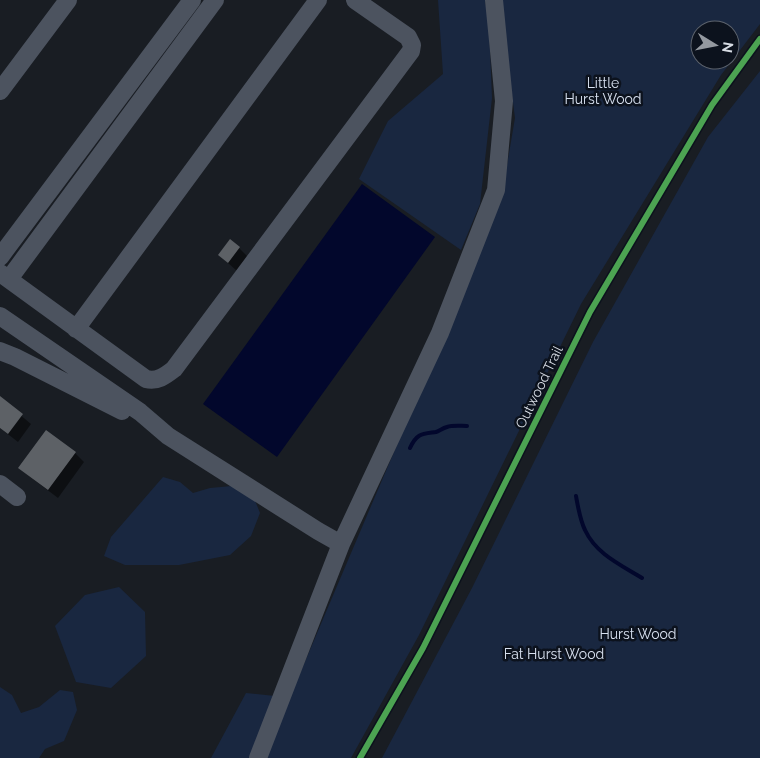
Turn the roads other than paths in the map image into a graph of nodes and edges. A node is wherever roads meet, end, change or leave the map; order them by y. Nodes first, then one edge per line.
1 (68, 0) edge
2 (192, 0) edge
3 (215, 0) edge
4 (318, 0) edge
5 (356, 0) edge
6 (494, 0) edge
7 (0, 91) edge
8 (0, 257) edge
9 (4, 276) edge
10 (0, 316) edge
11 (76, 329) junction
12 (0, 351) edge
13 (168, 436) junction
14 (0, 484) edge
15 (17, 497) dead end
16 (341, 544) junction
17 (258, 758) edge

1 - 7 lane
2 - 8 lane
3 - 9 lane
4 - 11 lane
5 - 11 lane
6 - 16 lane
9 - 11 lane
10 - 13 lane
12 - 13 lane
13 - 16 lane
14 - 15 lane
16 - 17 lane

